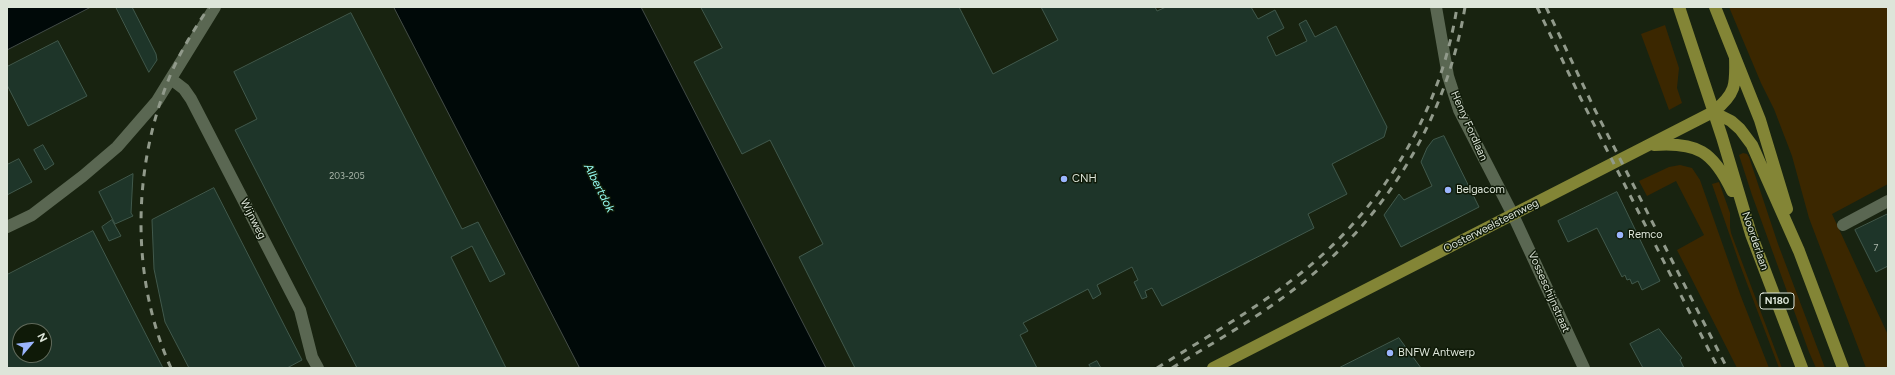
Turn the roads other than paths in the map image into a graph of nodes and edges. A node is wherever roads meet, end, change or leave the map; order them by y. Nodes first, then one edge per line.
1 (215, 7) edge
2 (1436, 7) edge
3 (1679, 7) edge
4 (1715, 7) edge
5 (1735, 57) junction
6 (171, 79) junction
7 (1713, 112) junction
8 (1649, 145) junction
9 (1888, 201) edge
10 (1513, 215) junction
11 (1843, 225) dead end
12 (7, 227) edge
13 (1751, 234) junction
14 (1799, 251) junction
15 (318, 368) edge
16 (1213, 368) edge
17 (1584, 368) edge
18 (1802, 368) edge
19 (1843, 368) edge

1 - 6 street
2 - 10 street, Henry Fordlaan
3 - 7 main road, Noorderlaan / N180
4 - 5 main road
5 - 7 main road, Oosterweelsteenweg
5 - 14 main road
6 - 12 street
6 - 15 street, Wijnweg
7 - 8 main road, Oosterweelsteenweg
7 - 13 main road, Noorderlaan / N180
7 - 14 main road
8 - 10 main road, Oosterweelsteenweg
8 - 13 main road
9 - 11 street
10 - 16 main road, Oosterweelsteenweg
10 - 17 street, Vosseschijnstraat
13 - 18 main road, Noorderlaan / N180
14 - 19 main road

